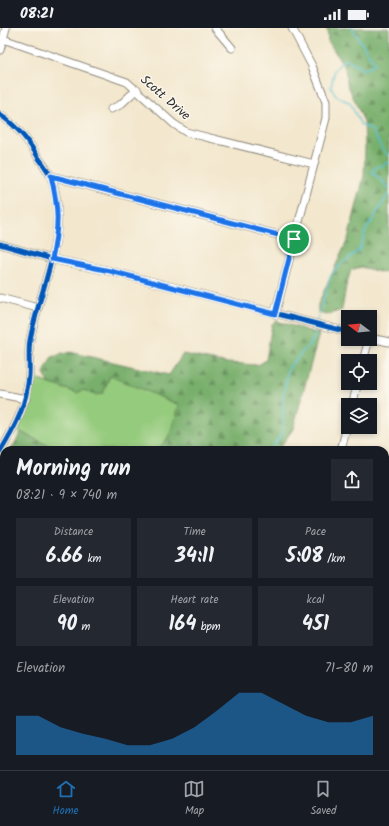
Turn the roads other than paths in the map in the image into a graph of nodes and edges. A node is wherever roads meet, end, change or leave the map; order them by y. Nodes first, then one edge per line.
1 (6, 28) edge
2 (215, 28) edge
3 (292, 28) edge
4 (3, 39) junction
5 (232, 48) dead end
6 (0, 50) edge
7 (137, 89) junction
8 (111, 109) dead end
9 (0, 114) edge
10 (314, 164) junction
11 (51, 176) junction
12 (294, 239) junction
13 (0, 244) edge
14 (52, 259) junction
15 (0, 298) edge
16 (38, 308) junction
17 (275, 314) junction
18 (341, 330) edge
19 (377, 339) edge
20 (389, 342) edge
21 (0, 394) edge
22 (26, 399) junction
23 (345, 434) edge
24 (4, 446) edge
25 (342, 446) edge

1 - 4 street
2 - 5 street
3 - 10 street
4 - 6 street
4 - 7 street, Scott Drive
7 - 8 street
7 - 10 street, Scott Drive
9 - 11 street
10 - 12 street
11 - 12 street
11 - 14 street
12 - 17 street
13 - 14 street
14 - 16 street
14 - 17 street
15 - 16 street
16 - 22 street
17 - 18 street
19 - 20 street
21 - 22 street
22 - 24 street
23 - 25 street

